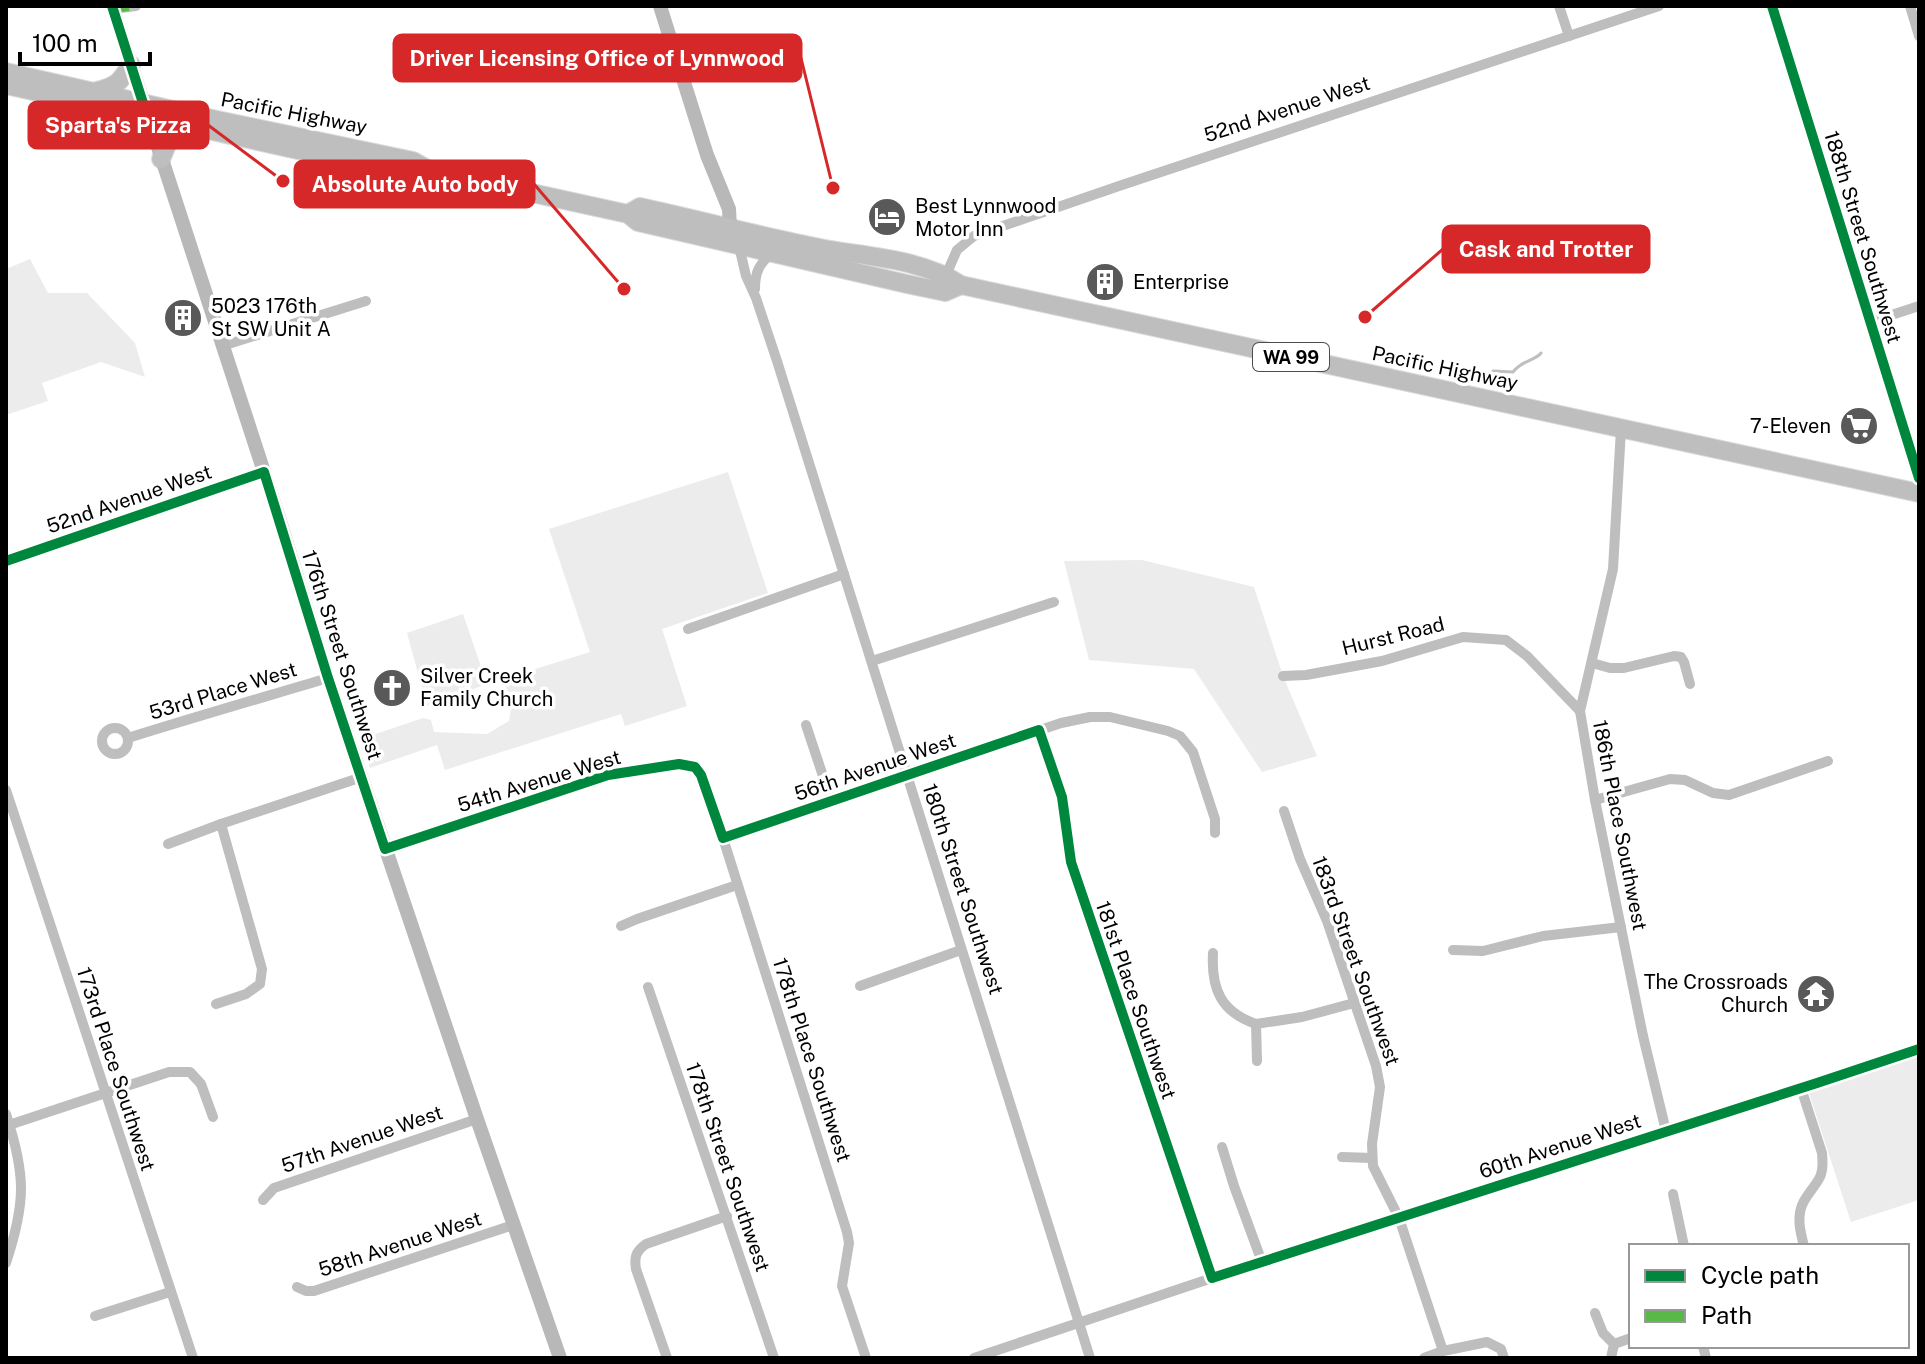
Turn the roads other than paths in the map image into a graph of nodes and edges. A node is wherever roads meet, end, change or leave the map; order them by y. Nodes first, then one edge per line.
1 (136, 6) edge
2 (660, 6) edge
3 (1559, 6) edge
4 (1659, 6) edge
5 (1772, 6) edge
6 (1910, 6) edge
7 (112, 8) edge
8 (1569, 36) junction
9 (1919, 36) edge
10 (131, 65) junction
11 (6, 72) edge
12 (6, 85) edge
13 (93, 92) junction
14 (145, 110) junction
15 (188, 127) junction
16 (390, 155) junction
17 (332, 157) junction
18 (161, 159) junction
19 (431, 171) junction
20 (723, 195) junction
21 (628, 214) junction
22 (707, 222) junction
23 (730, 227) junction
24 (687, 234) junction
25 (739, 246) junction
26 (810, 246) junction
27 (772, 253) junction
28 (954, 280) junction
29 (755, 295) junction
30 (366, 301) dead end
31 (1919, 306) edge
32 (1870, 322) junction
33 (222, 346) junction
34 (1621, 429) junction
35 (264, 472) junction
36 (1919, 478) edge
37 (1919, 493) edge
38 (6, 561) edge
39 (844, 574) junction
40 (1054, 602) dead end
41 (688, 629) dead end
42 (872, 661) junction
43 (1592, 663) junction
44 (1283, 676) dead end
45 (328, 678) junction
46 (1690, 684) dead end
47 (1580, 711) junction
48 (806, 725) dead end
49 (1039, 730) junction
50 (128, 738) dead end
51 (1828, 761) dead end
52 (701, 775) joint
53 (906, 776) junction
54 (362, 777) junction
55 (6, 790) edge
56 (831, 800) junction
57 (1595, 800) junction
58 (1284, 811) dead end
59 (221, 824) junction
60 (1215, 833) dead end
61 (723, 838) junction
62 (168, 844) dead end
63 (385, 849) junction
64 (737, 885) junction
65 (621, 926) dead end
66 (1621, 927) junction
67 (961, 950) junction
68 (1453, 950) dead end
69 (1213, 953) dead end
70 (860, 986) dead end
71 (648, 987) dead end
72 (1354, 1003) junction
73 (216, 1004) dead end
74 (1256, 1024) junction
75 (1919, 1049) edge
76 (1257, 1061) dead end
77 (1801, 1088) junction
78 (106, 1093) junction
79 (213, 1117) dead end
80 (477, 1119) junction
81 (7, 1122) edge
82 (1666, 1131) junction
83 (1222, 1147) dead end
84 (1342, 1157) dead end
85 (1372, 1158) junction
86 (1673, 1194) dead end
87 (263, 1200) dead end
88 (727, 1216) junction
89 (1399, 1218) junction
90 (513, 1225) junction
91 (1684, 1244) edge
92 (1804, 1244) edge
93 (1262, 1262) junction
94 (6, 1263) edge
95 (1212, 1278) junction
96 (297, 1287) dead end
97 (170, 1292) junction
98 (1595, 1313) dead end
99 (95, 1316) dead end
100 (1079, 1323) junction
101 (1629, 1339) edge
102 (1614, 1344) junction
103 (1443, 1351) junction
104 (193, 1358) edge
105 (560, 1358) edge
106 (667, 1358) edge
107 (774, 1358) edge
108 (866, 1358) edge
109 (974, 1358) edge
110 (1090, 1358) edge
111 (1424, 1358) edge
112 (1504, 1358) edge
113 (1611, 1358) edge

1 - 7 street
2 - 20 street
3 - 8 street
4 - 8 street, 52nd Avenue West
5 - 32 street, 188th Street Southwest
6 - 9 street
7 - 10 street, 176th Street Southwest
8 - 28 street, 52nd Avenue West
10 - 13 highway
10 - 14 street, 176th Street Southwest
11 - 13 highway, Pacific Highway / WA 99
12 - 14 highway, Pacific Highway / WA 99
13 - 14 highway, Pacific Highway / WA 99
14 - 15 highway, Pacific Highway / WA 99
14 - 16 highway, Pacific Highway / WA 99
14 - 18 street, 176th Street Southwest
15 - 17 highway, Pacific Highway / WA 99
15 - 18 highway
16 - 17 highway
16 - 19 highway, Pacific Highway / WA 99
17 - 19 highway, Pacific Highway / WA 99
18 - 33 street, 176th Street Southwest
19 - 21 highway, Pacific Highway / WA 99
20 - 22 street
20 - 23 street
21 - 22 highway, Pacific Highway / WA 99
21 - 24 highway, Pacific Highway / WA 99
22 - 23 highway, Pacific Highway / WA 99
23 - 24 highway
23 - 26 highway, Pacific Highway / WA 99
24 - 25 highway, Pacific Highway / WA 99
25 - 26 highway
25 - 27 highway, Pacific Highway / WA 99
25 - 29 street, 180th Street Southwest
26 - 28 highway, Pacific Highway / WA 99
27 - 28 highway, Pacific Highway / WA 99
27 - 29 street
28 - 34 highway, Pacific Highway / WA 99
29 - 39 street, 180th Street Southwest
30 - 33 street
31 - 32 street
32 - 36 street, 188th Street Southwest
33 - 35 street, 176th Street Southwest
34 - 37 highway, Pacific Highway / WA 99
34 - 43 street, 186th Place Southwest
35 - 38 street, 52nd Avenue West
35 - 45 street, 176th Street Southwest
39 - 41 street
39 - 42 street, 180th Street Southwest
40 - 42 street
42 - 53 street, 180th Street Southwest
43 - 46 street
43 - 47 street, 186th Place Southwest
44 - 47 street, Hurst Road
45 - 50 street, 53rd Place West
45 - 54 street, 176th Street Southwest
47 - 57 street, 186th Place Southwest
48 - 56 street
49 - 53 street, 56th Avenue West
49 - 60 street, 56th Avenue West
49 - 95 street, 181st Place Southwest
51 - 57 street
52 - 61 street, 178th Place Southwest
52 - 63 street, 54th Avenue West
53 - 56 street, 56th Avenue West
53 - 67 street, 180th Street Southwest
54 - 59 street
54 - 63 street, 176th Street Southwest
55 - 78 street, 173rd Place Southwest
56 - 61 street, 56th Avenue West
57 - 66 street, 186th Place Southwest
58 - 72 street, 183rd Street Southwest
59 - 62 street
59 - 73 street
61 - 64 street, 178th Place Southwest
63 - 80 street, 176th Street Southwest
64 - 65 street
64 - 108 street, 178th Place Southwest
66 - 68 street
66 - 82 street, 186th Place Southwest
67 - 70 street
67 - 100 street, 180th Street Southwest
69 - 74 street
71 - 88 street, 178th Street Southwest
72 - 74 street
72 - 85 street, 183rd Street Southwest
74 - 76 street
75 - 77 street, 60th Avenue West
77 - 82 street, 60th Avenue West
77 - 92 street
78 - 79 street
78 - 81 street
78 - 97 street, 173rd Place Southwest
80 - 87 street, 57th Avenue West
80 - 90 street, 176th Street Southwest
81 - 94 street
82 - 89 street, 60th Avenue West
83 - 93 street
84 - 85 street
85 - 89 street, 183rd Street Southwest
86 - 91 street
88 - 106 street
88 - 107 street, 178th Street Southwest
89 - 93 street, 60th Avenue West
89 - 103 street, 183rd Street Southwest
90 - 96 street, 58th Avenue West
90 - 105 street, 176th Street Southwest
93 - 95 street, 60th Avenue West
95 - 100 street, 60th Avenue West
97 - 99 street
97 - 104 street, 173rd Place Southwest
98 - 102 street
100 - 109 street, 60th Avenue West
100 - 110 street, 180th Street Southwest
101 - 102 street
102 - 113 street
103 - 111 street
103 - 112 street

